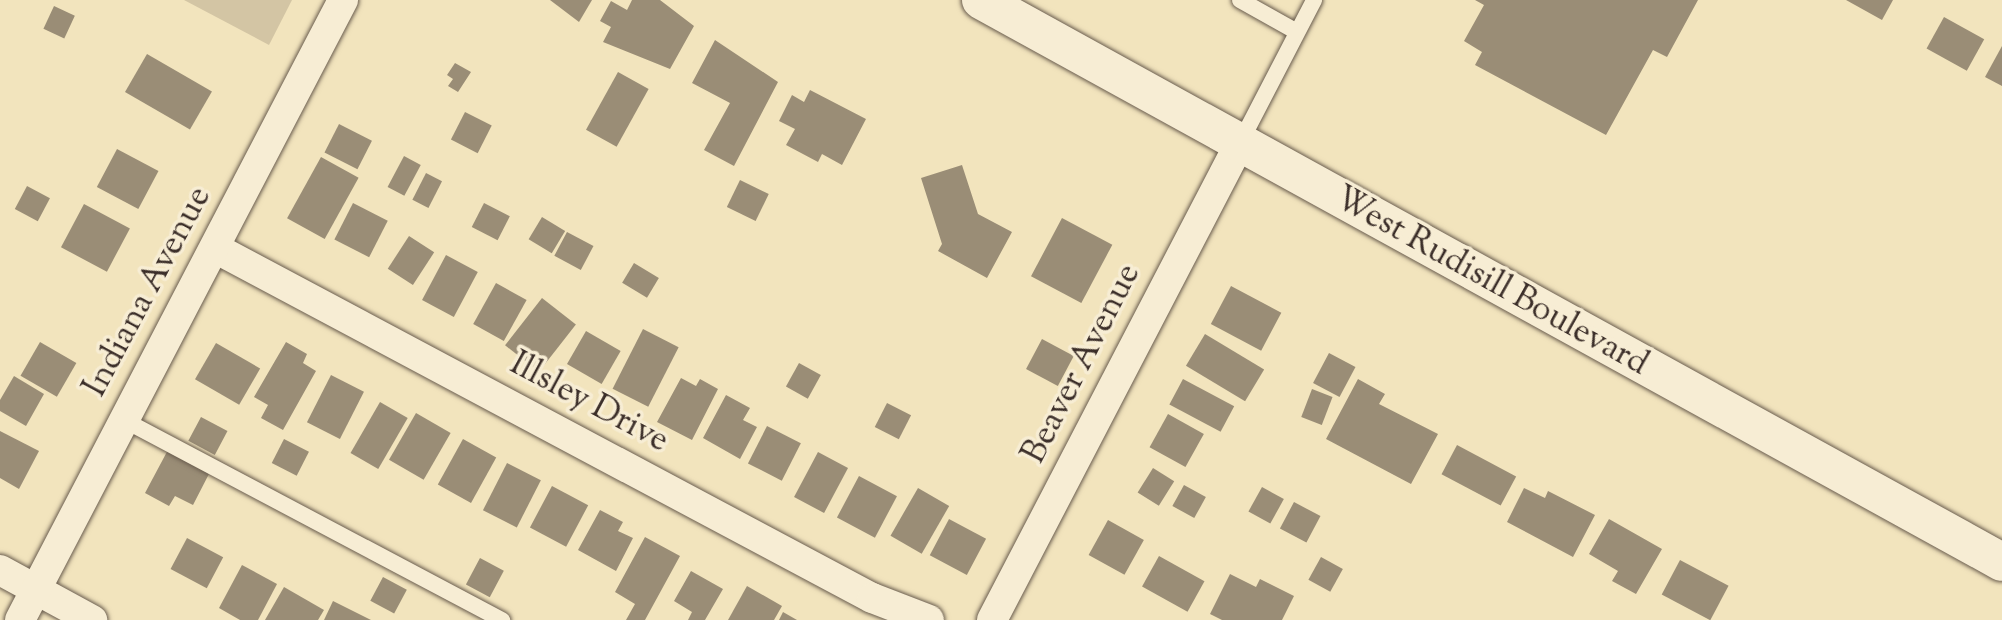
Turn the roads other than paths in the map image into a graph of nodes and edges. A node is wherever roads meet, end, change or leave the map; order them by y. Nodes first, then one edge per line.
1 (343, 0) edge
2 (981, 0) edge
3 (1240, 0) edge
4 (1314, 0) edge
5 (1297, 32) junction
6 (1240, 143) junction
7 (215, 248) junction
8 (124, 420) junction
9 (2002, 562) edge
10 (0, 570) edge
11 (36, 590) junction
12 (20, 620) edge
13 (92, 620) edge
14 (502, 620) edge
15 (929, 620) edge
16 (992, 620) edge

1 - 7 street, Indiana Avenue
2 - 6 street, West Rudisill Boulevard
3 - 5 lane
4 - 5 lane
5 - 6 lane
6 - 9 street, West Rudisill Boulevard
6 - 16 street, Beaver Avenue
7 - 8 street, Indiana Avenue
7 - 15 street, Illsley Drive
8 - 11 street, Indiana Avenue
8 - 14 lane
10 - 11 street
11 - 12 street, Indiana Avenue
11 - 13 street

